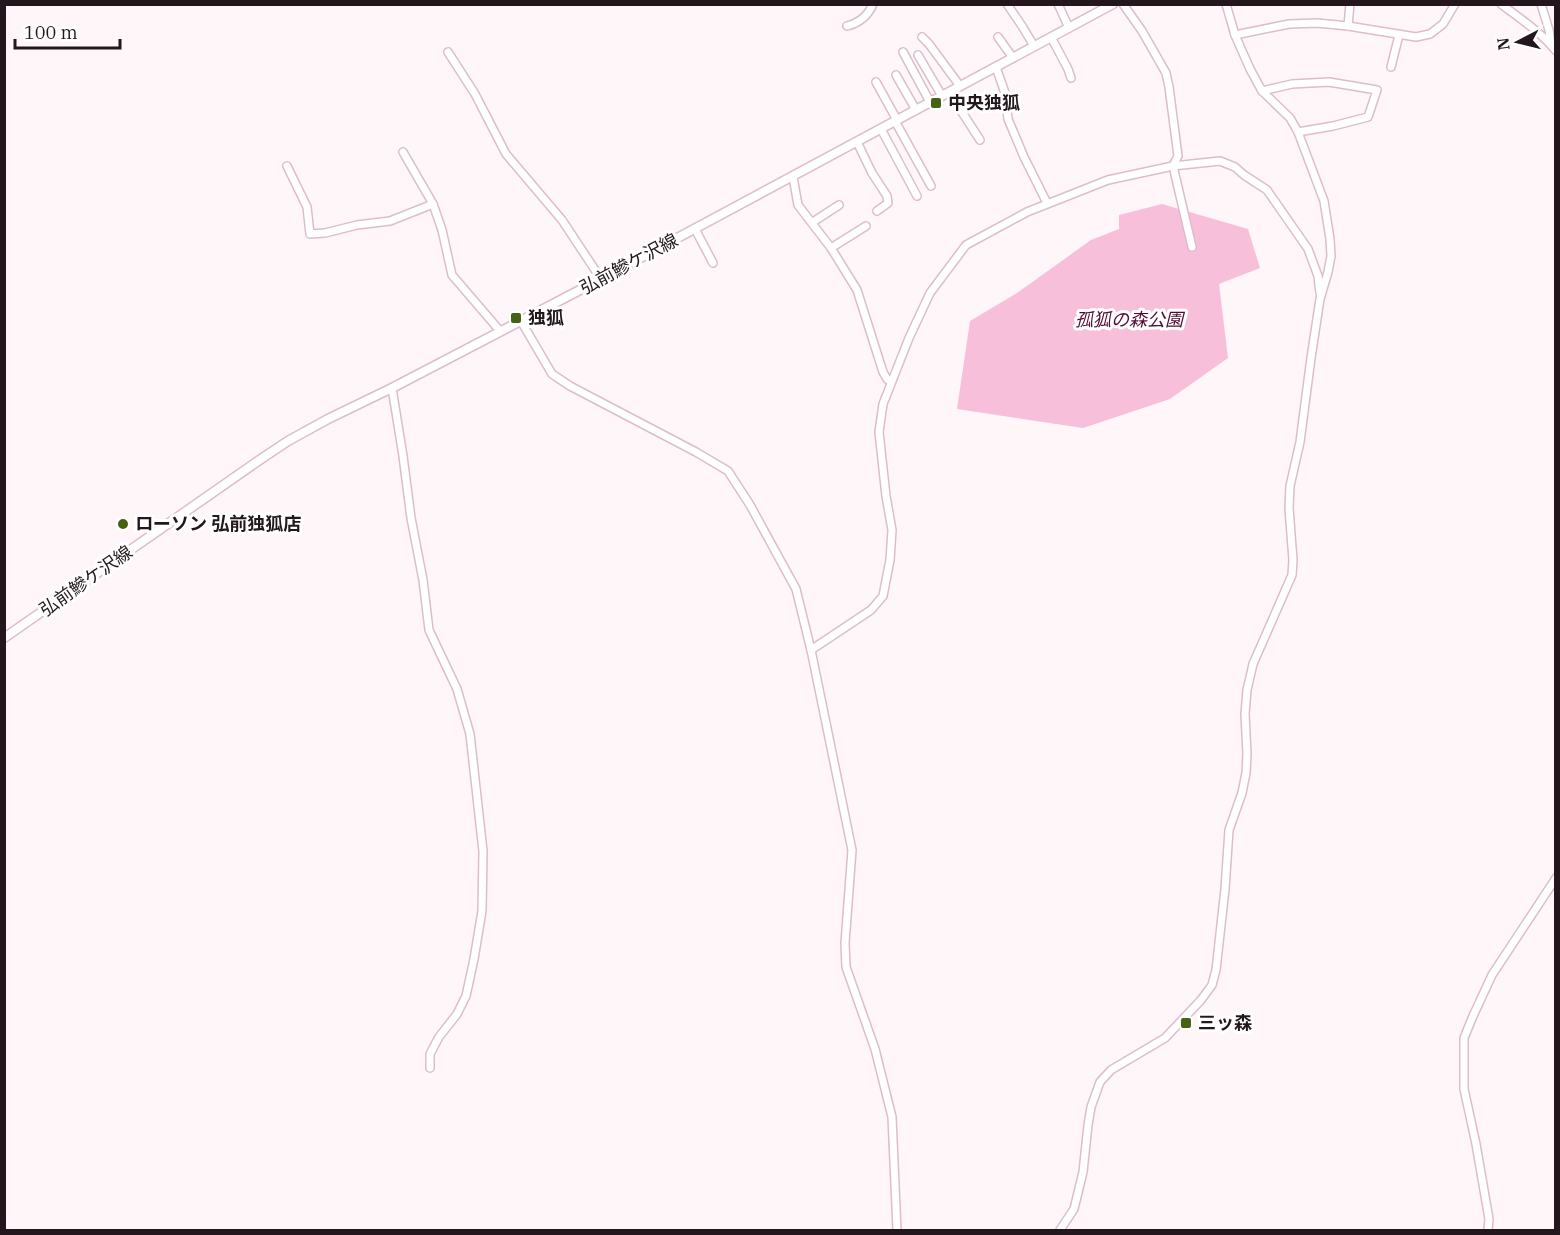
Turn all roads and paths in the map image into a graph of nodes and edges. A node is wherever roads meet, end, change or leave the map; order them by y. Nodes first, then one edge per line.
1 (873, 4) edge
2 (1007, 4) edge
3 (1058, 4) edge
4 (1113, 4) edge
5 (1123, 4) edge
6 (1226, 4) edge
7 (1350, 4) edge
8 (1455, 4) edge
9 (1501, 4) edge
10 (1541, 4) edge
11 (847, 26) dead end
12 (1348, 26) junction
13 (1069, 28) junction
14 (1235, 35) junction
15 (1399, 35) junction
16 (922, 37) dead end
17 (998, 37) dead end
18 (1052, 37) junction
19 (1034, 46) junction
20 (1553, 48) edge
21 (448, 52) dead end
22 (903, 52) dead end
23 (918, 55) dead end
24 (1013, 58) junction
25 (996, 66) junction
26 (1390, 67) dead end
27 (896, 75) dead end
28 (1071, 78) dead end
29 (876, 82) dead end
30 (960, 86) junction
31 (1262, 91) junction
32 (945, 94) junction
33 (930, 102) junction
34 (916, 110) junction
35 (896, 120) junction
36 (881, 129) junction
37 (1298, 132) junction
38 (980, 140) dead end
39 (857, 142) junction
40 (404, 152) dead end
41 (287, 166) dead end
42 (1173, 166) junction
43 (793, 177) junction
44 (931, 186) dead end
45 (917, 196) dead end
46 (1047, 203) junction
47 (433, 204) junction
48 (839, 205) dead end
49 (877, 212) dead end
50 (813, 222) junction
51 (866, 226) dead end
52 (695, 229) junction
53 (1192, 247) dead end
54 (831, 248) junction
55 (713, 263) dead end
56 (601, 279) junction
57 (1320, 299) junction
58 (521, 321) junction
59 (500, 331) junction
60 (891, 382) junction
61 (392, 388) junction
62 (4, 638) edge
63 (811, 650) junction
64 (1556, 878) edge
65 (430, 1068) dead end
66 (897, 1230) edge
67 (1060, 1230) edge
68 (1488, 1230) edge

1 - 11 street
2 - 19 street
3 - 13 street
4 - 13 main road, 弘前鰺ケ沢線
5 - 42 street
6 - 14 street
7 - 12 street
8 - 15 street
9 - 20 street
10 - 20 street
12 - 14 street
12 - 15 street
13 - 18 main road, 弘前鰺ケ沢線
14 - 31 street
15 - 26 street
16 - 30 street
17 - 24 street
18 - 19 main road, 弘前鰺ケ沢線
18 - 28 street
19 - 24 main road, 弘前鰺ケ沢線
21 - 56 street
22 - 33 street
23 - 32 street
24 - 25 main road, 弘前鰺ケ沢線
25 - 30 main road, 弘前鰺ケ沢線
25 - 46 street
27 - 34 street
29 - 35 street
30 - 32 main road, 弘前鰺ケ沢線
31 - 37 street
31 - 37 street
32 - 33 main road, 弘前鰺ケ沢線
32 - 38 street
33 - 34 main road, 弘前鰺ケ沢線
34 - 35 main road, 弘前鰺ケ沢線
35 - 36 main road, 弘前鰺ケ沢線
35 - 44 street
36 - 39 main road, 弘前鰺ケ沢線
36 - 45 street
37 - 57 street
39 - 43 main road, 弘前鰺ケ沢線
39 - 49 street
40 - 47 street
41 - 47 street
42 - 46 street
42 - 53 street
42 - 57 street
43 - 50 street
43 - 52 main road, 弘前鰺ケ沢線
46 - 60 street
47 - 59 street
48 - 50 street
50 - 54 street
51 - 54 street
52 - 55 street
52 - 56 main road, 弘前鰺ケ沢線
54 - 60 street
56 - 58 main road, 弘前鰺ケ沢線
57 - 67 street
58 - 59 main road, 弘前鰺ケ沢線
58 - 63 street
59 - 61 main road, 弘前鰺ケ沢線
60 - 63 street
61 - 62 main road, 弘前鰺ケ沢線
61 - 65 street
63 - 66 street
64 - 68 street

